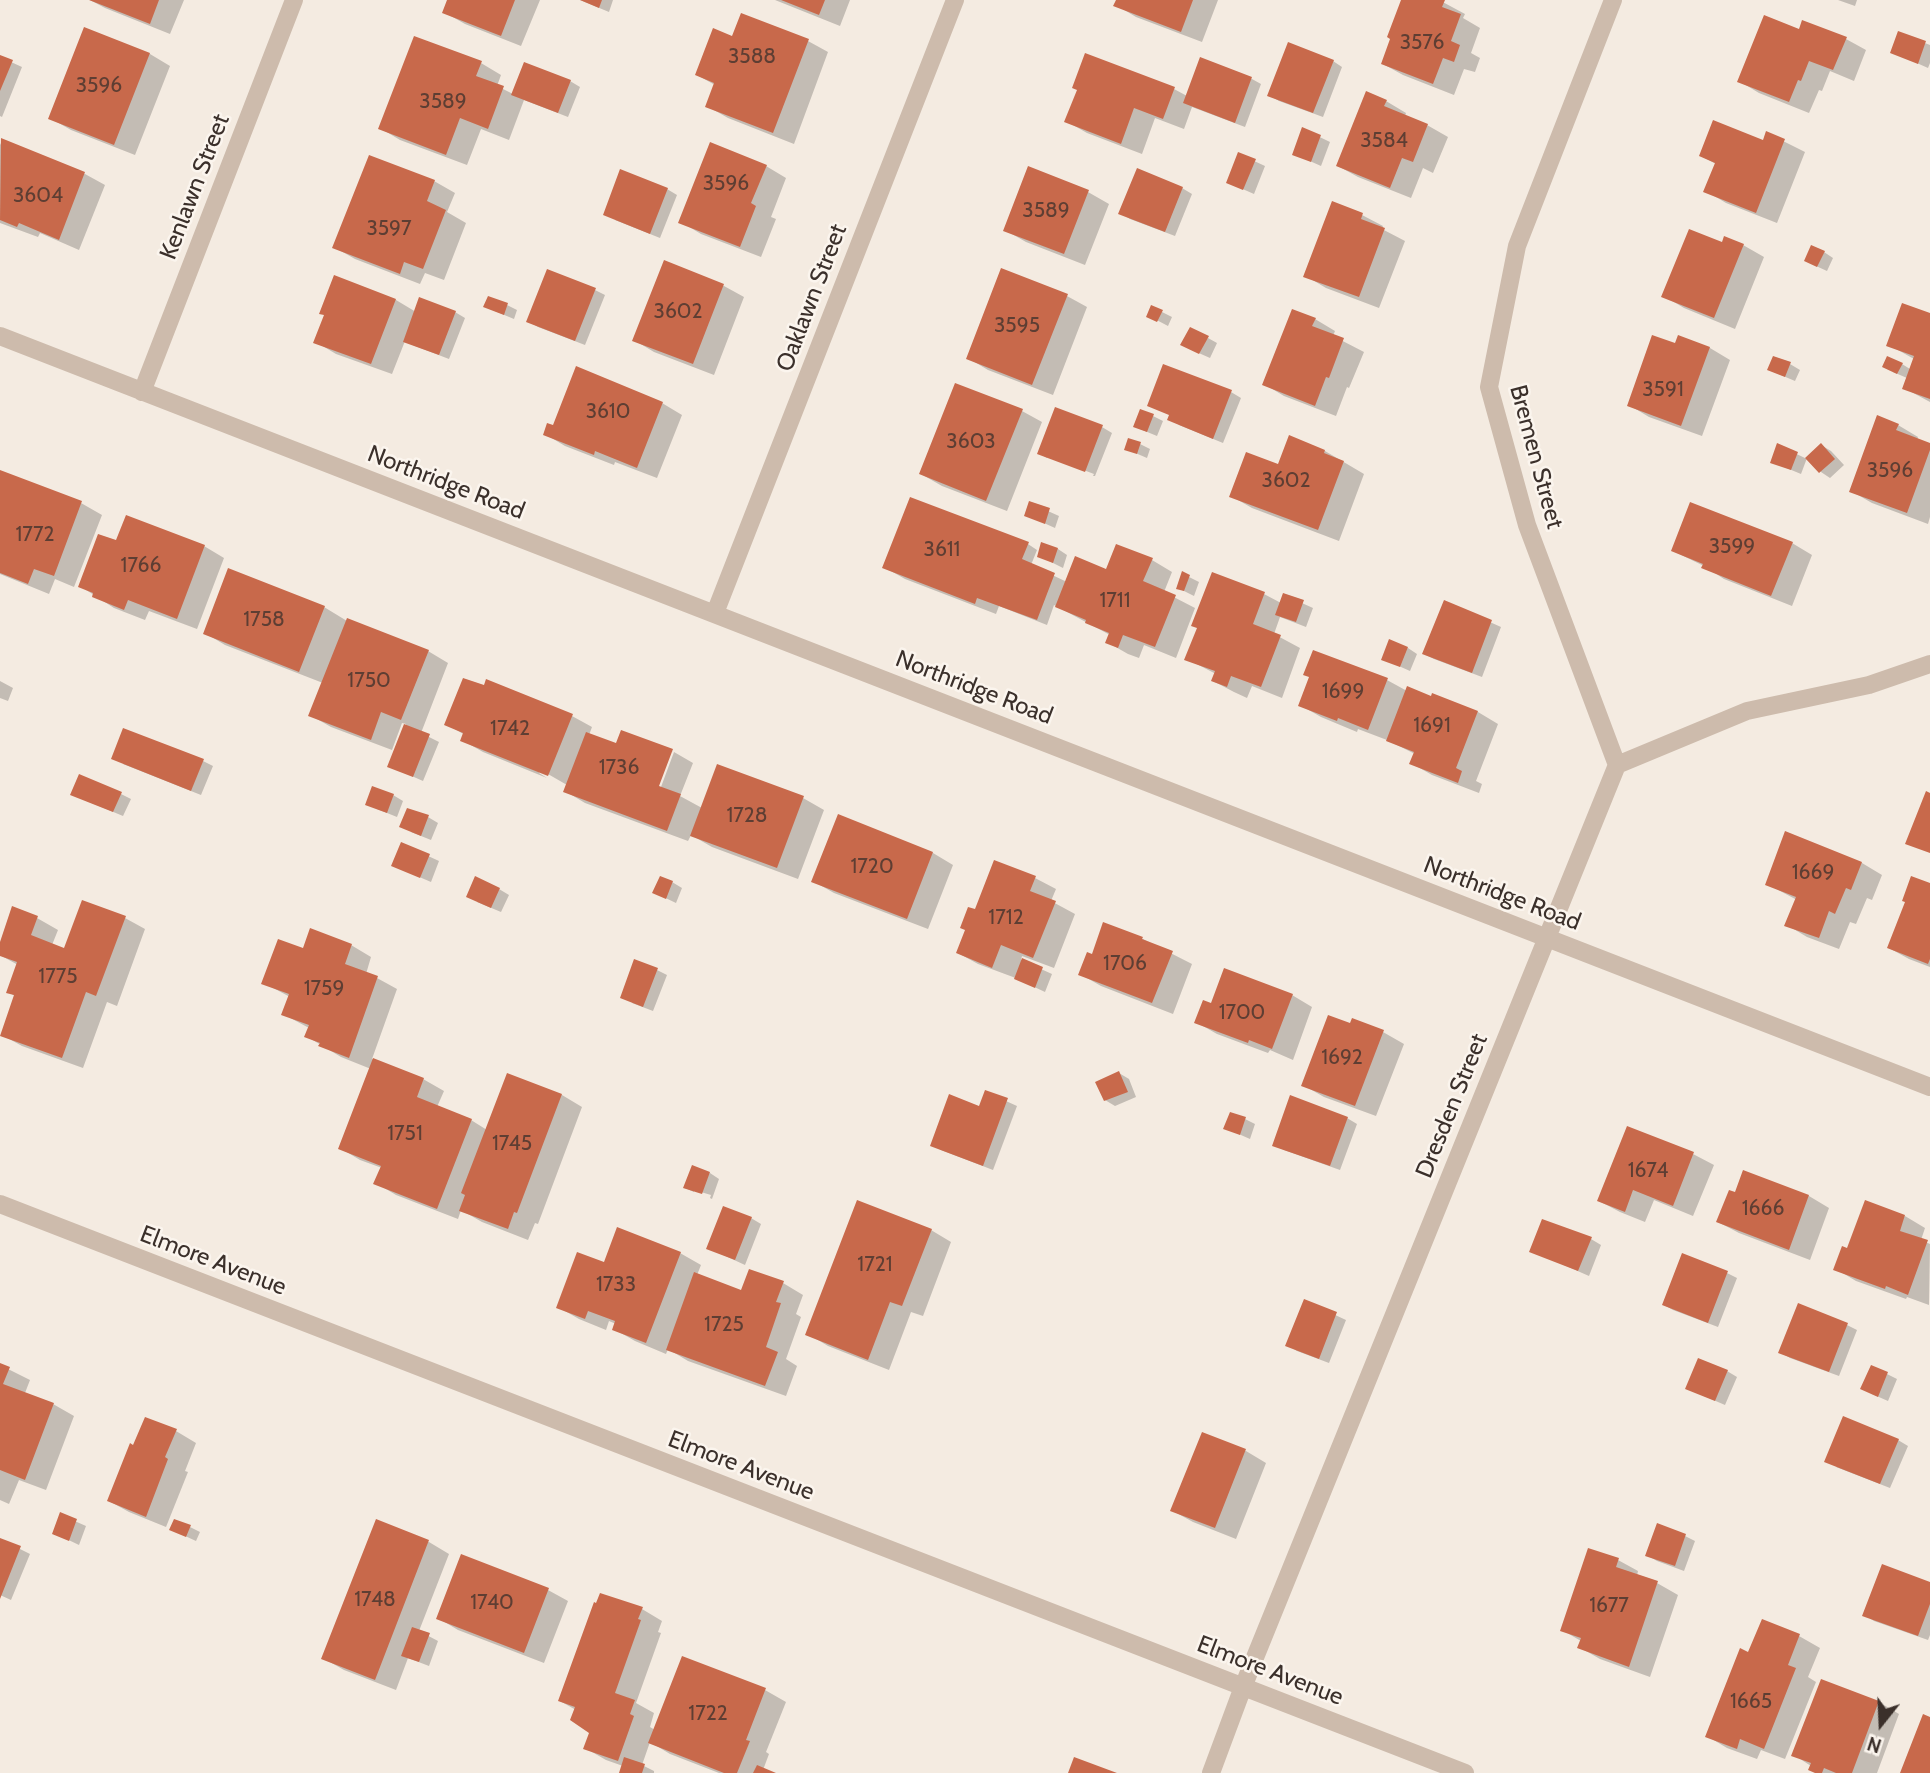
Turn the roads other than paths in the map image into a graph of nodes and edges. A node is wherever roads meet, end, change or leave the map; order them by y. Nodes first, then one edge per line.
1 (294, 0) edge
2 (955, 0) edge
3 (1613, 0) edge
4 (0, 336) edge
5 (142, 392) junction
6 (715, 613) junction
7 (1930, 664) edge
8 (1617, 765) junction
9 (1547, 938) junction
10 (1930, 1087) edge
11 (0, 1204) edge
12 (1243, 1688) junction
13 (1211, 1773) edge
14 (1465, 1773) edge

1 - 5 street, Kenlawn Street
2 - 6 street, Oaklawn Street
3 - 8 street, Bremen Street
4 - 5 street, Northridge Road
5 - 6 street, Northridge Road
6 - 9 street, Northridge Road
7 - 8 street
8 - 9 street, Dresden Street
9 - 10 street, Northridge Road
9 - 12 street, Dresden Street
11 - 12 street, Elmore Avenue
12 - 13 street, Dresden Street
12 - 14 street, Elmore Avenue

